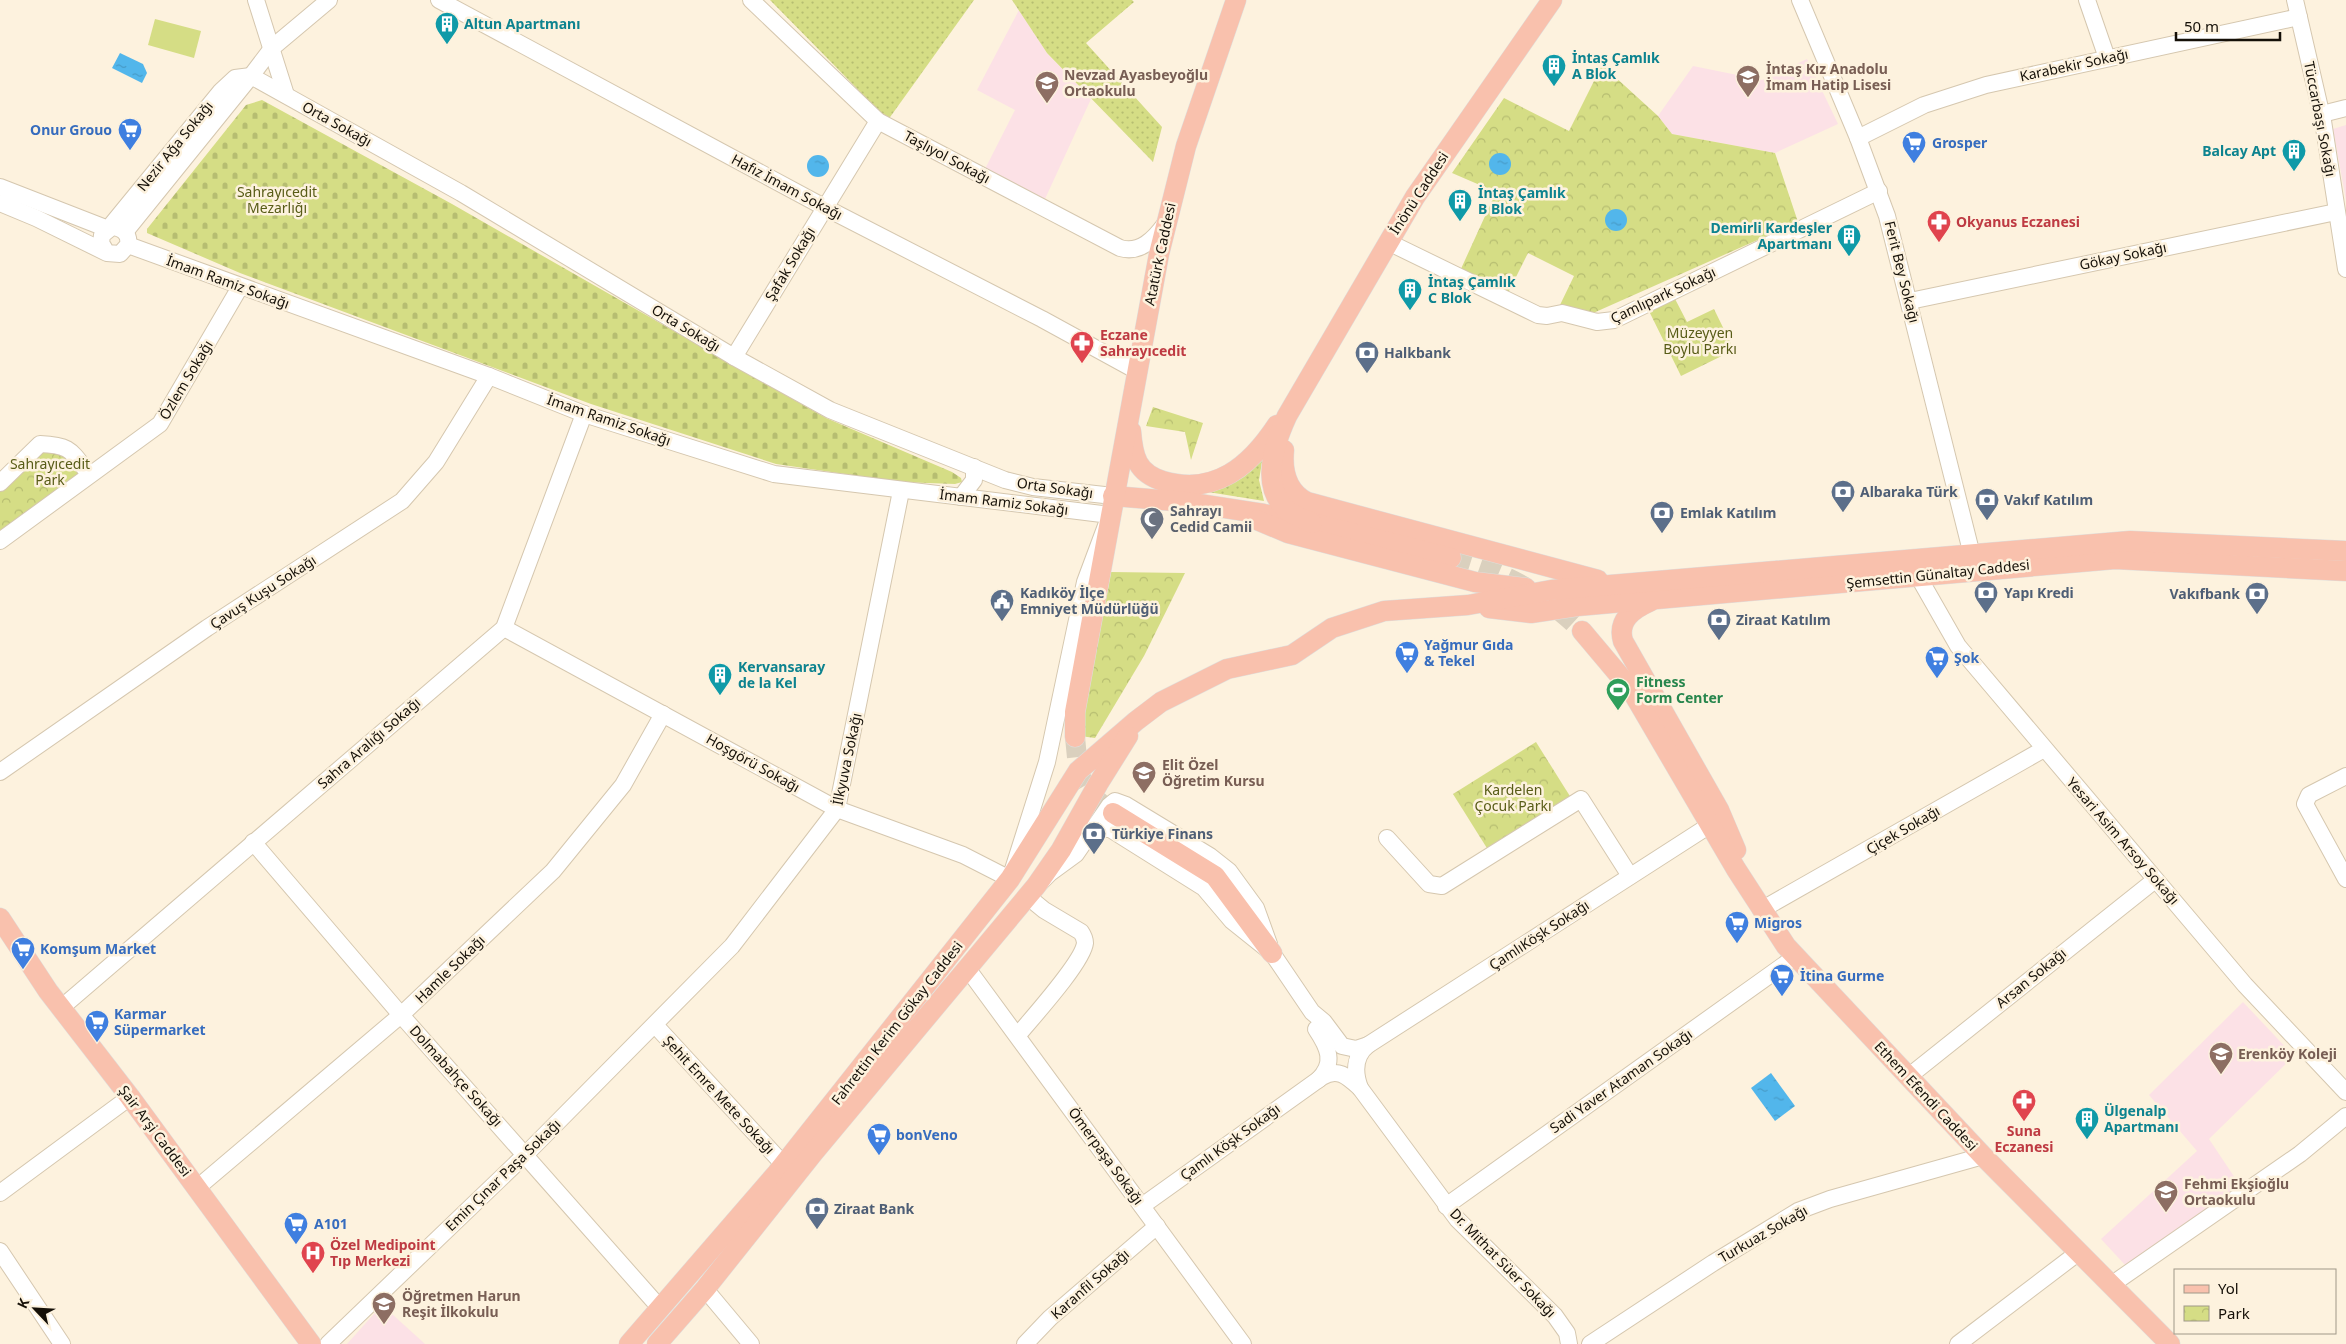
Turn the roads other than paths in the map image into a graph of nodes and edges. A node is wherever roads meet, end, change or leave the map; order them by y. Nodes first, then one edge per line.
1 (256, 0) edge
2 (329, 0) edge
3 (439, 0) edge
4 (751, 0) edge
5 (1236, 0) edge
6 (1552, 0) edge
7 (1800, 0) edge
8 (2087, 0) edge
9 (2295, 0) edge
10 (2299, 17) junction
11 (272, 47) junction
12 (2107, 58) junction
13 (251, 76) junction
14 (286, 95) junction
15 (2346, 108) edge
16 (2322, 114) junction
17 (878, 121) junction
18 (1858, 138) junction
19 (0, 187) edge
20 (1879, 191) junction
21 (0, 203) edge
22 (824, 207) junction
23 (2336, 212) junction
24 (1166, 222) junction
25 (108, 229) junction
26 (127, 239) junction
27 (1388, 242) junction
28 (108, 253) junction
29 (2346, 269) edge
30 (240, 287) junction
31 (1910, 301) junction
32 (734, 356) junction
33 (1136, 371) junction
34 (489, 376) junction
35 (1298, 394) junction
36 (1129, 409) junction
37 (584, 414) junction
38 (974, 467) junction
39 (90, 474) junction
40 (0, 483) edge
41 (901, 490) junction
42 (961, 497) junction
43 (1111, 506) junction
44 (1237, 510) junction
45 (1312, 523) junction
46 (0, 541) edge
47 (2346, 551) edge
48 (1972, 555) junction
49 (1451, 558) tunnel mouth
50 (1535, 564) junction
51 (2346, 571) edge
52 (1918, 576) junction
53 (1628, 584) junction
54 (1551, 590) junction
55 (1658, 598) junction
56 (1468, 605) junction
57 (1531, 612) junction
58 (504, 628) junction
59 (1582, 631) tunnel mouth
60 (1161, 702) junction
61 (663, 714) junction
62 (1075, 737) tunnel mouth
63 (2044, 749) junction
64 (0, 772) edge
65 (2346, 776) edge
66 (837, 809) junction
67 (1113, 812) tunnel mouth
68 (1710, 825) junction
69 (1091, 835) junction
70 (1387, 838) dead end
71 (253, 842) junction
72 (1630, 876) junction
73 (1010, 879) junction
74 (2346, 879) edge
75 (2155, 880) junction
76 (1748, 888) junction
77 (1027, 896) junction
78 (1761, 910) junction
79 (0, 918) edge
80 (1272, 953) junction
81 (1795, 956) junction
82 (967, 968) junction
83 (60, 1008) junction
84 (1312, 1012) junction
85 (401, 1015) junction
86 (655, 1025) junction
87 (1018, 1036) junction
88 (1368, 1045) junction
89 (1908, 1077) junction
90 (1318, 1080) junction
91 (1360, 1088) junction
92 (2346, 1092) edge
93 (130, 1097) junction
94 (2346, 1116) edge
95 (526, 1154) junction
96 (1983, 1156) junction
97 (784, 1165) junction
98 (197, 1188) junction
99 (0, 1193) edge
100 (1142, 1206) junction
101 (1446, 1206) junction
102 (1157, 1226) junction
103 (0, 1251) edge
104 (2079, 1252) junction
105 (2111, 1285) junction
106 (706, 1289) junction
107 (660, 1308) junction
108 (1032, 1341) edge
109 (62, 1344) edge
110 (311, 1344) edge
111 (328, 1344) edge
112 (629, 1344) edge
113 (657, 1344) edge
114 (751, 1344) edge
115 (1243, 1344) edge
116 (1569, 1344) edge
117 (1590, 1344) edge
118 (1958, 1344) edge
119 (2170, 1344) edge

1 - 11 street, Orta Sokağı
2 - 11 street, Nezir Ağa Sokağı
3 - 22 street, Hafız İmam Sokağı
4 - 17 street, Taşlıyol Sokağı
5 - 24 main road, Atatürk Caddesi
6 - 27 main road, İnönü Caddesi
7 - 18 street, Ferit Bey Sokağı
8 - 12 street
9 - 10 street, Tüccarbaşı Sokağı
10 - 12 street, Karabekir Sokağı
10 - 16 street, Tüccarbaşı Sokağı
11 - 13 street, Nezir Ağa Sokağı
11 - 14 street, Orta Sokağı
12 - 18 street, Karabekir Sokağı
13 - 14 street, Orta Sokağı
13 - 25 street, Nezir Ağa Sokağı
13 - 26 street, Nezir Ağa Sokağı
14 - 32 street, Orta Sokağı
15 - 16 street
16 - 23 street, Tüccarbaşı Sokağı
17 - 22 street, Şafak Sokağı
17 - 24 street, Taşlıyol Sokağı
18 - 20 street, Ferit Bey Sokağı
19 - 25 street
20 - 27 street, Çamlıpark Sokağı
20 - 31 street, Ferit Bey Sokağı
21 - 28 street
22 - 32 street, Şafak Sokağı
22 - 33 street, Hafız İmam Sokağı
23 - 29 street, Tüccarbaşı Sokağı
23 - 31 street, Gökay Sokağı
24 - 33 main road, Atatürk Caddesi
25 - 26 street
25 - 28 street
26 - 28 street
26 - 30 street, İmam Ramiz Sokağı
27 - 35 main road, İnönü Caddesi
30 - 34 street, İmam Ramiz Sokağı
30 - 39 street, Özlem Sokağı
31 - 48 street, Ferit Bey Sokağı
32 - 38 street, Orta Sokağı
33 - 36 main road, Atatürk Caddesi
34 - 37 street, İmam Ramiz Sokağı
34 - 64 street, Çavuş Kuşu Sokağı
35 - 36 main road
35 - 45 main road
35 - 50 main road
36 - 43 main road, Atatürk Caddesi
37 - 41 street, İmam Ramiz Sokağı
37 - 58 street, Sahra Aralığı Sokağı
38 - 42 street
38 - 43 street, Orta Sokağı
39 - 40 street
39 - 46 street, Özlem Sokağı
41 - 42 street, İmam Ramiz Sokağı
41 - 66 street, İlkyuva Sokağı
42 - 43 street, İmam Ramiz Sokağı
43 - 44 main road
43 - 62 main road
43 - 73 street
44 - 45 main road
44 - 54 main road
45 - 49 main road
47 - 48 main road, Şemsettin Günaltay Caddesi
48 - 53 main road, Şemsettin Günaltay Caddesi
50 - 53 main road
50 - 54 main road
51 - 52 main road, Şemsettin Günaltay Caddesi
52 - 55 main road, Şemsettin Günaltay Caddesi
52 - 63 street, Yesari Asim Arsoy Sokağı
53 - 54 main road, Şemsettin Günaltay Caddesi
54 - 56 main road, Fahrettin Kerim Gökay Caddesi
54 - 57 main road
55 - 57 main road, Şemsettin Günaltay Caddesi
55 - 76 main road
56 - 57 main road, Fahrettin Kerim Gökay Caddesi
56 - 60 main road, Fahrettin Kerim Gökay Caddesi
58 - 61 street, Hoşgörü Sokağı
58 - 71 street, Sahra Aralığı Sokağı
59 - 68 main road, Ethem Efendi Caddesi
60 - 73 main road, Fahrettin Kerim Gökay Caddesi
60 - 77 main road, Fahrettin Kerim Gökay Caddesi
61 - 66 street, Hoşgörü Sokağı
61 - 85 street, Hamle Sokağı
63 - 75 street, Yesari Asim Arsoy Sokağı
63 - 78 street, Çiçek Sokağı
65 - 74 street
66 - 73 street, Hoşgörü Sokağı
66 - 86 street, İlkyuva Sokağı
67 - 80 main road
68 - 72 street, ÇamlıKöşk Sokağı
68 - 76 main road, Ethem Efendi Caddesi
69 - 77 street
69 - 80 street
69 - 80 street
70 - 72 street
71 - 83 street, Sahra Aralığı Sokağı
71 - 85 street, Dolmabahçe Sokağı
72 - 88 street, ÇamlıKöşk Sokağı
73 - 97 main road, Fahrettin Kerim Gökay Caddesi
75 - 89 street, Arsan Sokağı
75 - 92 street, Yesari Asim Arsoy Sokağı
76 - 78 main road, Ethem Efendi Caddesi
77 - 82 main road, Fahrettin Kerim Gökay Caddesi
77 - 87 street
78 - 81 main road, Ethem Efendi Caddesi
79 - 83 main road, Şair Arşi Caddesi
80 - 84 street
81 - 89 main road, Ethem Efendi Caddesi
81 - 101 street, Sadi Yaver Ataman Sokağı
82 - 87 street, Ömerpaşa Sokağı
82 - 106 main road, Fahrettin Kerim Gökay Caddesi
83 - 93 main road, Şair Arşi Caddesi
84 - 88 street
84 - 90 street
85 - 95 street, Dolmabahçe Sokağı
85 - 98 street, Hamle Sokağı
86 - 95 street, Emin Çınar Paşa Sokağı
86 - 97 street, Şehit Emre Mete Sokağı
87 - 100 street, Ömerpaşa Sokağı
88 - 91 street, Dr. Mithat Süer Sokağı
89 - 96 main road, Ethem Efendi Caddesi
90 - 91 street, Dr. Mithat Süer Sokağı
90 - 100 street, Çamlı Köşk Sokağı
91 - 101 street, Dr. Mithat Süer Sokağı
93 - 98 main road, Şair Arşi Caddesi
93 - 99 street
94 - 105 street
95 - 107 street, Dolmabahçe Sokağı
95 - 111 street, Emin Çınar Paşa Sokağı
96 - 104 main road, Ethem Efendi Caddesi
96 - 117 street, Turkuaz Sokağı
97 - 107 main road, Fahrettin Kerim Gökay Caddesi
98 - 110 main road, Şair Arşi Caddesi
100 - 102 street, Ömerpaşa Sokağı
101 - 116 street, Dr. Mithat Süer Sokağı
102 - 108 street, Karanfil Sokağı
102 - 115 street, Ömerpaşa Sokağı
103 - 109 street
104 - 105 main road, Ethem Efendi Caddesi
104 - 118 street
105 - 119 main road, Ethem Efendi Caddesi
106 - 113 main road, Fahrettin Kerim Gökay Caddesi
106 - 114 street
107 - 112 main road, Fahrettin Kerim Gökay Caddesi

